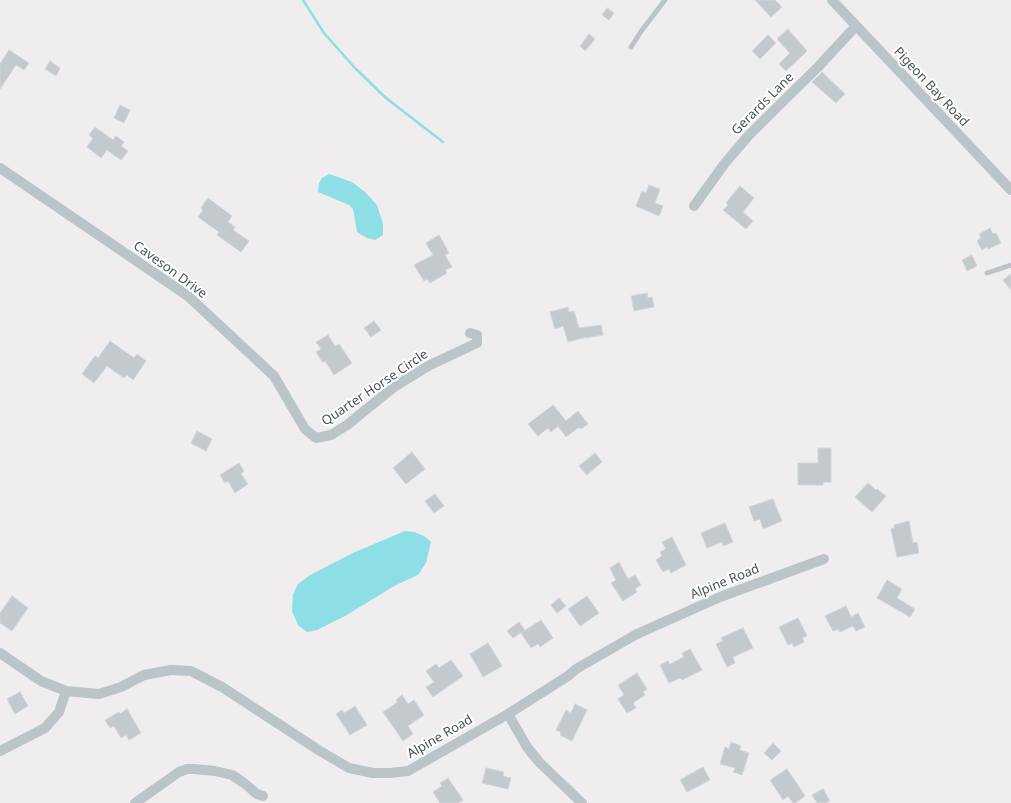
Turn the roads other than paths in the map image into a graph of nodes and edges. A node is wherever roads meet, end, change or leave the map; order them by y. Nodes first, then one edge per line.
1 (666, 0) edge
2 (832, 0) edge
3 (856, 26) junction
4 (631, 47) dead end
5 (0, 168) edge
6 (1011, 190) edge
7 (694, 206) dead end
8 (1011, 265) edge
9 (987, 273) dead end
10 (470, 332) dead end
11 (316, 438) joint
12 (824, 559) dead end
13 (0, 653) edge
14 (66, 691) junction
15 (508, 714) junction
16 (0, 750) edge
17 (263, 796) dead end
18 (135, 803) edge
19 (582, 803) edge

1 - 4 lane
2 - 3 street, Pigeon Bay Road
3 - 6 street, Pigeon Bay Road
3 - 7 street, Gerards Lane
5 - 11 street, Caveson Drive
8 - 9 lane
10 - 11 street, Quarter Horse Circle
12 - 15 street, Alpine Road
13 - 14 street, Alpine Road
14 - 15 street, Alpine Road
14 - 16 street
15 - 19 street
17 - 18 street

